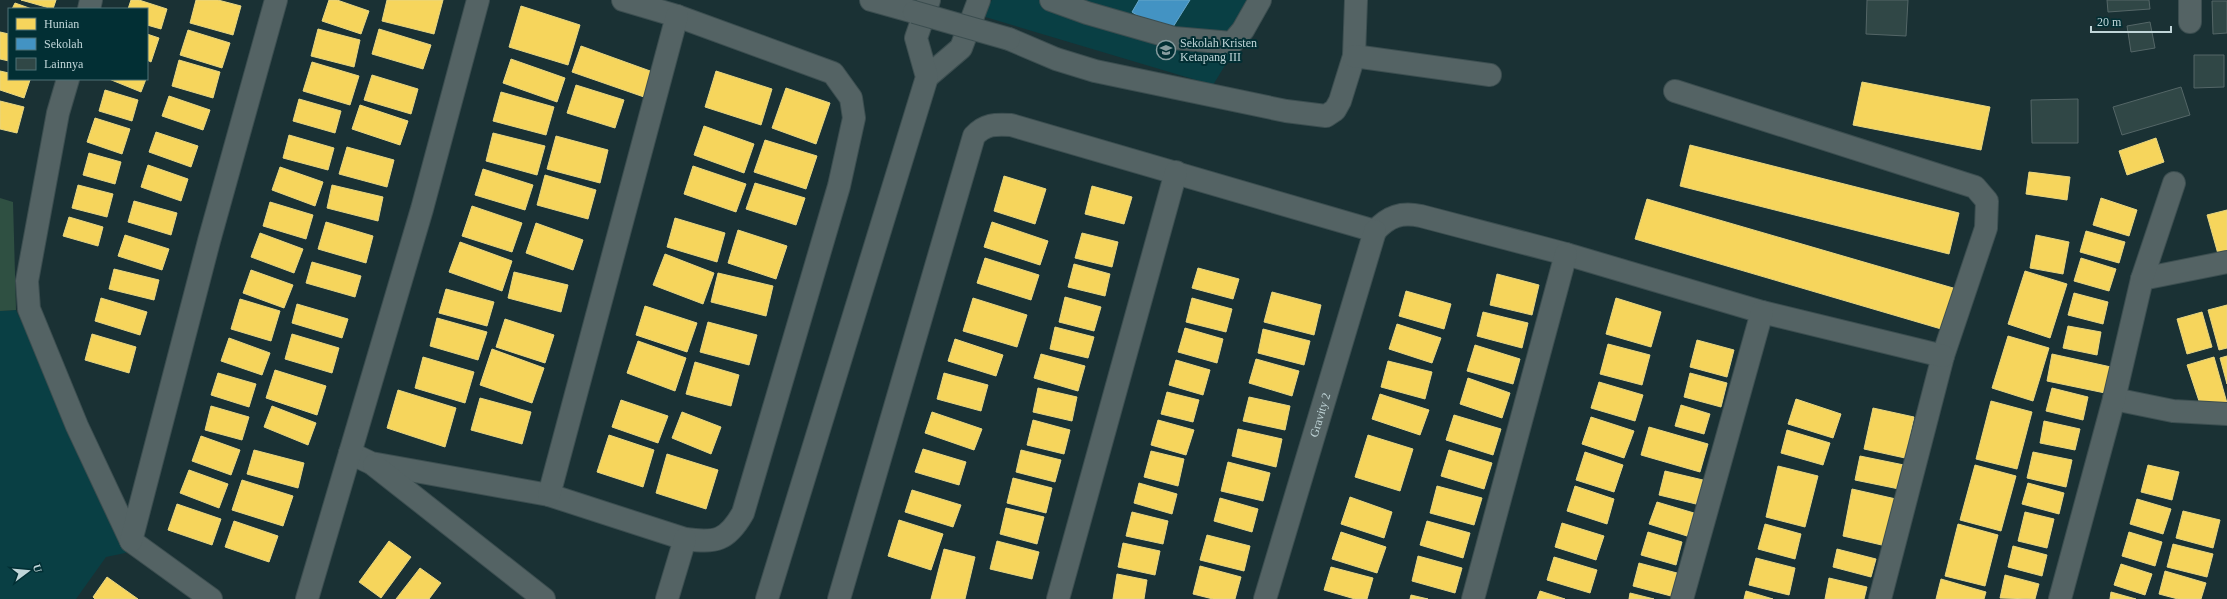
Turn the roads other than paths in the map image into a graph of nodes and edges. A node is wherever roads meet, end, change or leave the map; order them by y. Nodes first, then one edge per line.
1 (276, 0) edge
2 (478, 0) edge
3 (623, 0) edge
4 (871, 0) edge
5 (979, 0) edge
6 (1051, 0) edge
7 (1260, 0) edge
8 (1356, 0) edge
9 (2190, 0) edge
10 (922, 6) edge
11 (677, 16) junction
12 (2190, 22) dead end
13 (1354, 56) junction
14 (1490, 75) dead end
15 (927, 77) junction
16 (68, 80) edge
17 (1675, 90) dead end
18 (1176, 172) junction
19 (2174, 183) dead end
20 (1375, 231) junction
21 (1566, 254) junction
22 (2227, 262) edge
23 (2142, 279) junction
24 (1762, 312) junction
25 (1943, 356) junction
26 (2114, 399) junction
27 (2227, 414) edge
28 (350, 453) junction
29 (371, 463) junction
30 (549, 495) junction
31 (685, 539) junction
32 (131, 541) junction
33 (211, 599) edge
34 (307, 599) edge
35 (544, 599) edge
36 (668, 599) edge
37 (768, 599) edge
38 (839, 599) edge
39 (1058, 599) edge
40 (1265, 599) edge
41 (1473, 599) edge
42 (1682, 599) edge
43 (1880, 599) edge
44 (2060, 599) edge

1 - 32 street
2 - 28 street
3 - 11 street
4 - 10 street
5 - 15 street
6 - 7 street
8 - 13 street
9 - 12 street
10 - 13 street, bridge
10 - 15 street
11 - 30 street
11 - 31 street
13 - 14 street
15 - 37 street
16 - 32 street
17 - 25 street
18 - 20 street
18 - 38 street
18 - 39 street
19 - 23 street
20 - 21 street
20 - 40 street, Gravity 2
21 - 24 street
21 - 41 street
22 - 23 street
23 - 26 street
24 - 25 street
24 - 42 street
25 - 43 street
26 - 27 street
26 - 44 street
28 - 29 street
28 - 34 street
29 - 30 street
29 - 35 street
30 - 31 street
31 - 36 street
32 - 33 street

